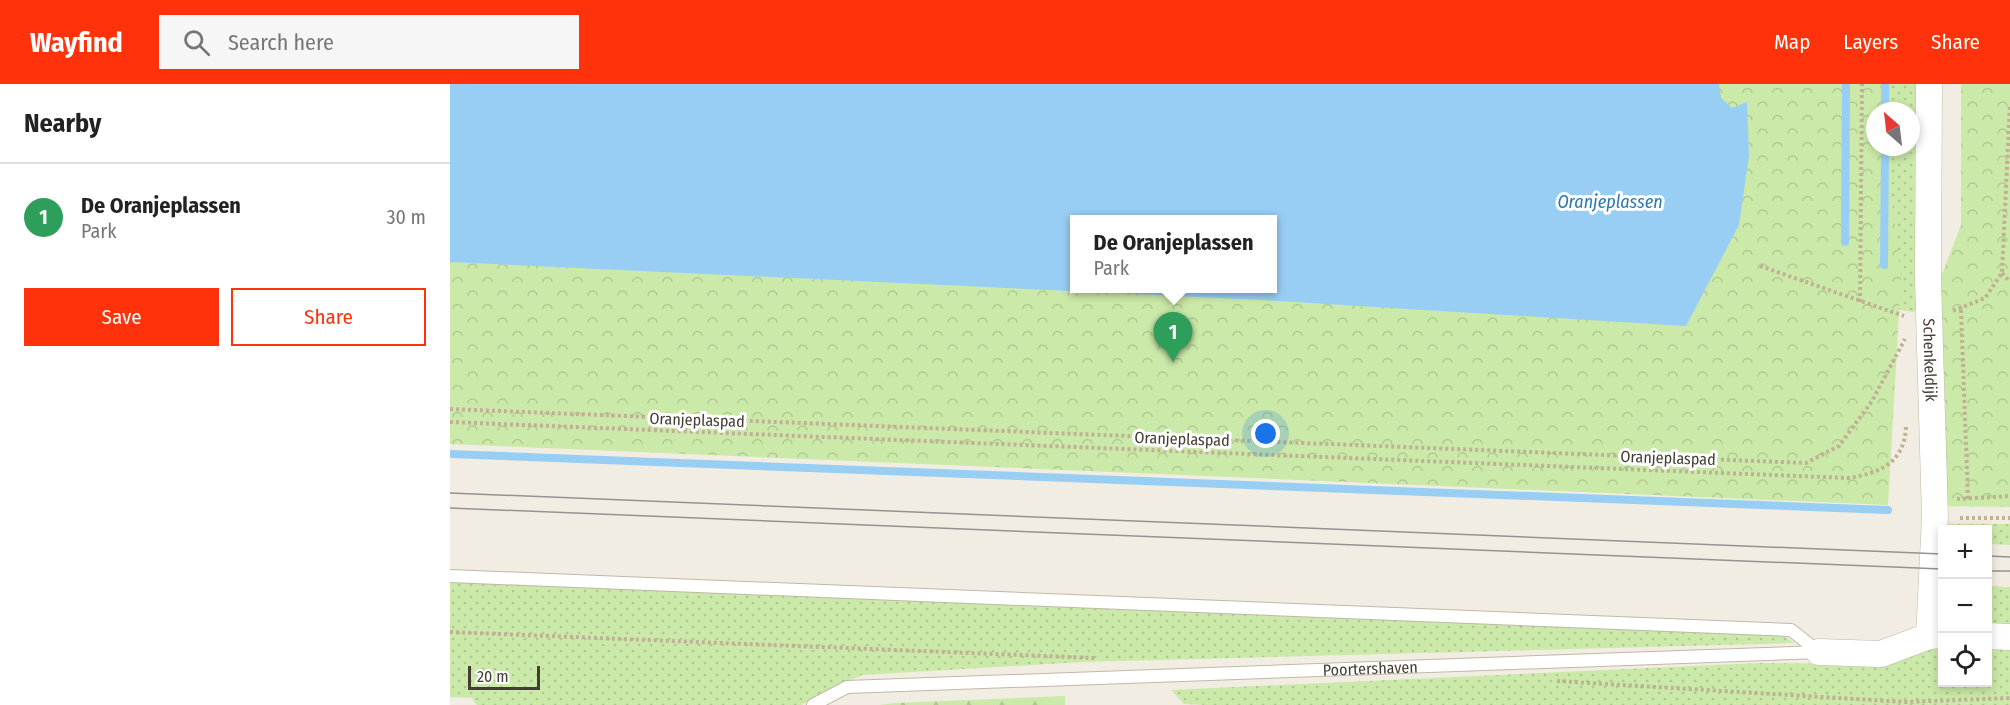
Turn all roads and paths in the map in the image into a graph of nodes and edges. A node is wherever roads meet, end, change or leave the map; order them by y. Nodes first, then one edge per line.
1 (1862, 84) edge
2 (1929, 84) edge
3 (2010, 104) edge
4 (1760, 266) dead end
5 (2002, 273) junction
6 (2010, 282) edge
7 (1860, 302) junction
8 (1921, 321) junction
9 (450, 409) edge
10 (1906, 418) dead end
11 (450, 422) edge
12 (2010, 496) edge
13 (1935, 517) junction
14 (2010, 518) edge
15 (450, 576) edge
16 (1936, 635) edge
17 (1992, 636) edge
18 (2010, 637) edge
19 (1819, 652) junction
20 (813, 705) edge

1 - 7 path
2 - 8 street, Schenkeldijk
3 - 5 path
4 - 7 path
5 - 6 path
5 - 12 path
7 - 8 path
8 - 9 path
8 - 13 street, Schenkeldijk
10 - 11 path, Oranjeplaspad
13 - 14 path
13 - 16 street, Schenkeldijk
15 - 19 lane
16 - 19 street, Poortershaven
17 - 18 street
19 - 20 lane, Poortershaven

